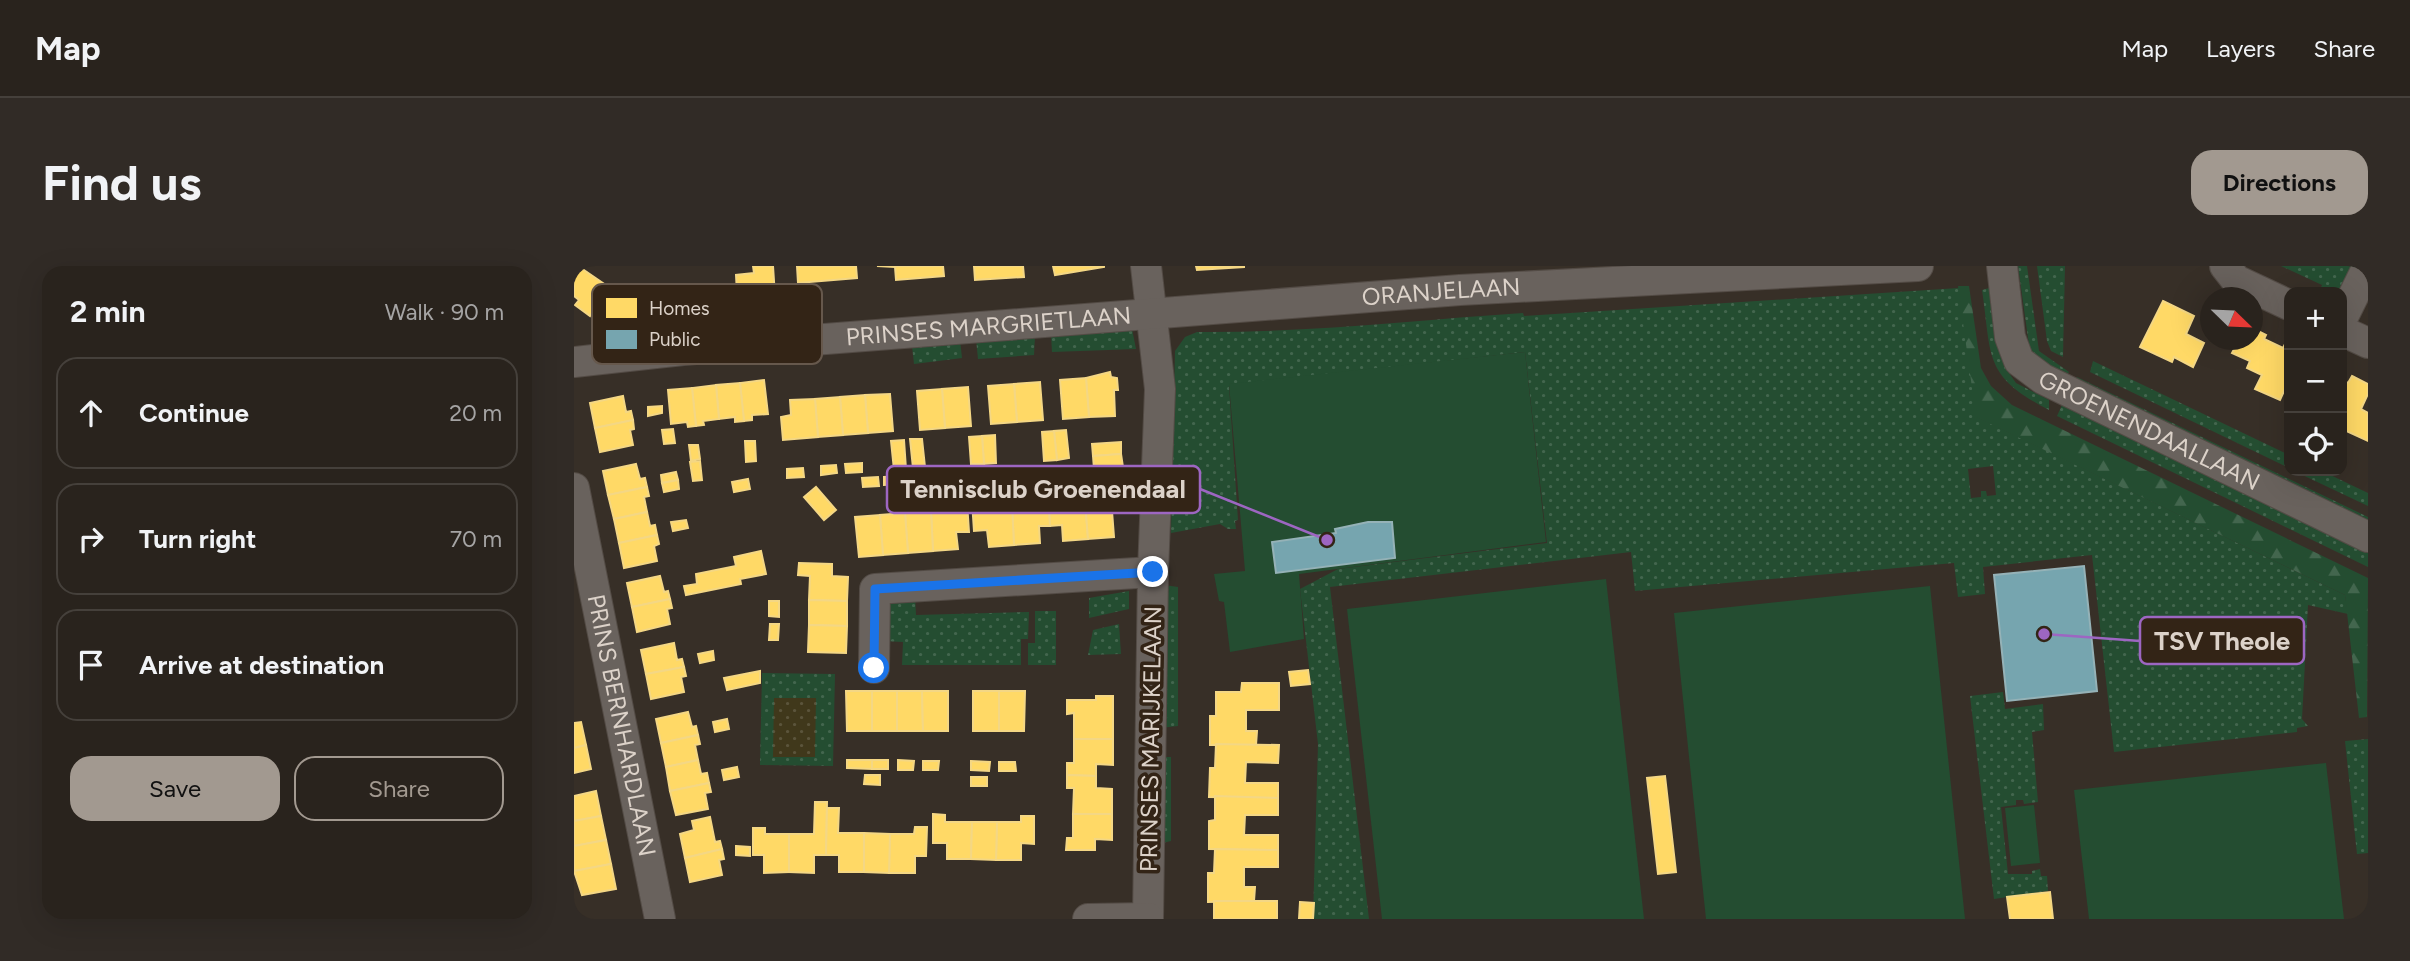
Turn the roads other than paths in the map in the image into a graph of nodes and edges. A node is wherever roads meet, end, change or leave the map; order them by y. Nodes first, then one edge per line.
1 (1146, 266) edge
2 (1918, 266) edge
3 (2002, 266) edge
4 (2225, 266) edge
5 (2368, 266) edge
6 (1813, 269) edge
7 (1458, 278) edge
8 (2284, 303) edge
9 (2347, 310) edge
10 (1154, 314) junction
11 (2347, 334) edge
12 (822, 340) edge
13 (2368, 344) edge
14 (592, 360) edge
15 (574, 362) edge
16 (574, 488) edge
17 (2368, 537) edge
18 (1153, 572) junction
19 (874, 668) dead end
20 (1148, 918) edge
21 (660, 919) edge
22 (1088, 919) edge

1 - 10 street, PRINSES MARIJKELAAN
2 - 6 street, ORANJELAAN
3 - 17 street, GROENENDAALLAAN
4 - 8 street
5 - 9 street
6 - 7 street, ORANJELAAN
7 - 10 street, ORANJELAAN
10 - 12 street, PRINSES MARGRIETLAAN
10 - 18 street, PRINSES MARIJKELAAN
11 - 13 street
14 - 15 street, PRINSES MARGRIETLAAN
16 - 21 street, PRINS BERNHARDLAAN
18 - 19 street
18 - 20 street, PRINSES MARIJKELAAN
20 - 22 street

